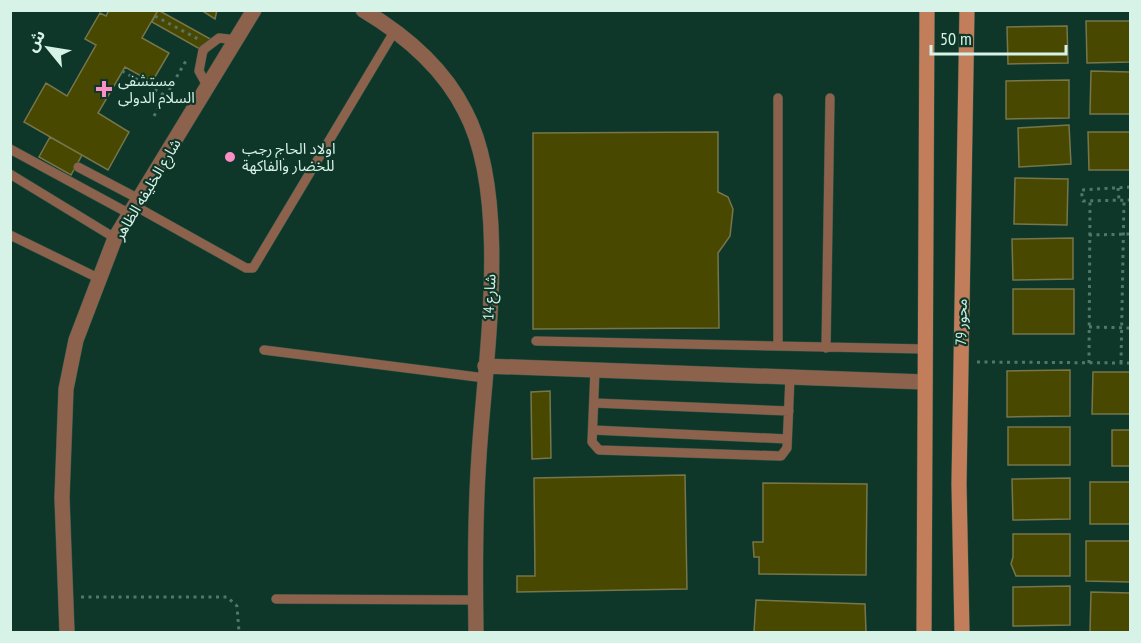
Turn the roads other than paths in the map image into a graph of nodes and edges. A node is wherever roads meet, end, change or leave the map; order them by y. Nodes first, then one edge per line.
1 (254, 10) edge
2 (927, 10) edge
3 (967, 10) edge
4 (365, 11) edge
5 (394, 32) junction
6 (237, 40) junction
7 (209, 89) junction
8 (778, 98) dead end
9 (830, 98) dead end
10 (10, 149) edge
11 (78, 167) dead end
12 (10, 174) edge
13 (135, 207) junction
14 (10, 235) edge
15 (115, 238) junction
16 (98, 278) junction
17 (536, 341) dead end
18 (778, 346) junction
19 (826, 348) junction
20 (925, 349) junction
21 (264, 350) dead end
22 (595, 370) junction
23 (485, 372) junction
24 (790, 377) junction
25 (924, 381) junction
26 (594, 403) junction
27 (789, 411) junction
28 (593, 430) junction
29 (787, 438) junction
30 (276, 599) dead end
31 (475, 600) junction
32 (67, 633) edge
33 (476, 633) edge
34 (924, 633) edge
35 (962, 633) edge

1 - 6 street, شارع الخليفه الظاهر
2 - 20 main road
3 - 35 main road, محور 79
4 - 5 street, شارع 14
5 - 13 lane
5 - 23 street, شارع 14
6 - 7 street, شارع الخليفه الظاهر
6 - 7 lane
7 - 13 street, شارع الخليفه الظاهر
8 - 18 lane
9 - 19 lane
10 - 13 lane
11 - 13 lane
12 - 15 lane
13 - 15 street, شارع الخليفه الظاهر
14 - 16 lane
15 - 16 street, شارع الخليفه الظاهر
16 - 32 street, شارع الخليفه الظاهر
17 - 18 lane
18 - 19 lane
19 - 20 lane
20 - 25 main road
21 - 23 lane
22 - 23 street
22 - 24 street
22 - 26 lane
23 - 31 street, شارع 14
24 - 25 street
24 - 27 lane
25 - 34 main road
26 - 27 lane
26 - 28 lane
27 - 29 lane
28 - 29 lane
28 - 29 lane
30 - 31 lane
31 - 33 street, شارع 14

